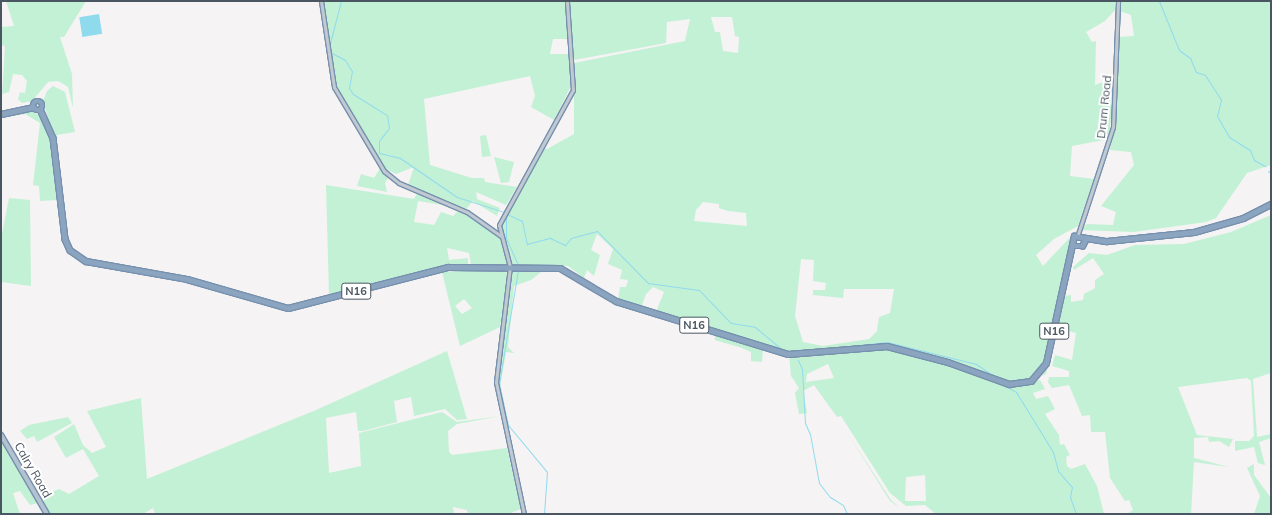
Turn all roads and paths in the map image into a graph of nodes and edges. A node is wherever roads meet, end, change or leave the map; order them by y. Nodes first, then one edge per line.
1 (322, 1) edge
2 (567, 1) edge
3 (1118, 1) edge
4 (33, 107) junction
5 (40, 109) junction
6 (1, 114) edge
7 (1271, 204) edge
8 (1078, 234) junction
9 (501, 236) junction
10 (1085, 240) junction
11 (1075, 246) junction
12 (510, 267) junction
13 (1, 435) edge
14 (46, 514) edge
15 (524, 514) edge

1 - 9 street
2 - 9 street
3 - 8 street, Drum Road
4 - 5 highway
4 - 5 highway
4 - 6 highway
5 - 12 highway, N16
7 - 10 highway
8 - 10 highway
8 - 11 highway, N16
9 - 12 street
10 - 11 highway
11 - 12 highway, N16
12 - 15 street
13 - 14 main road, Calry Road

